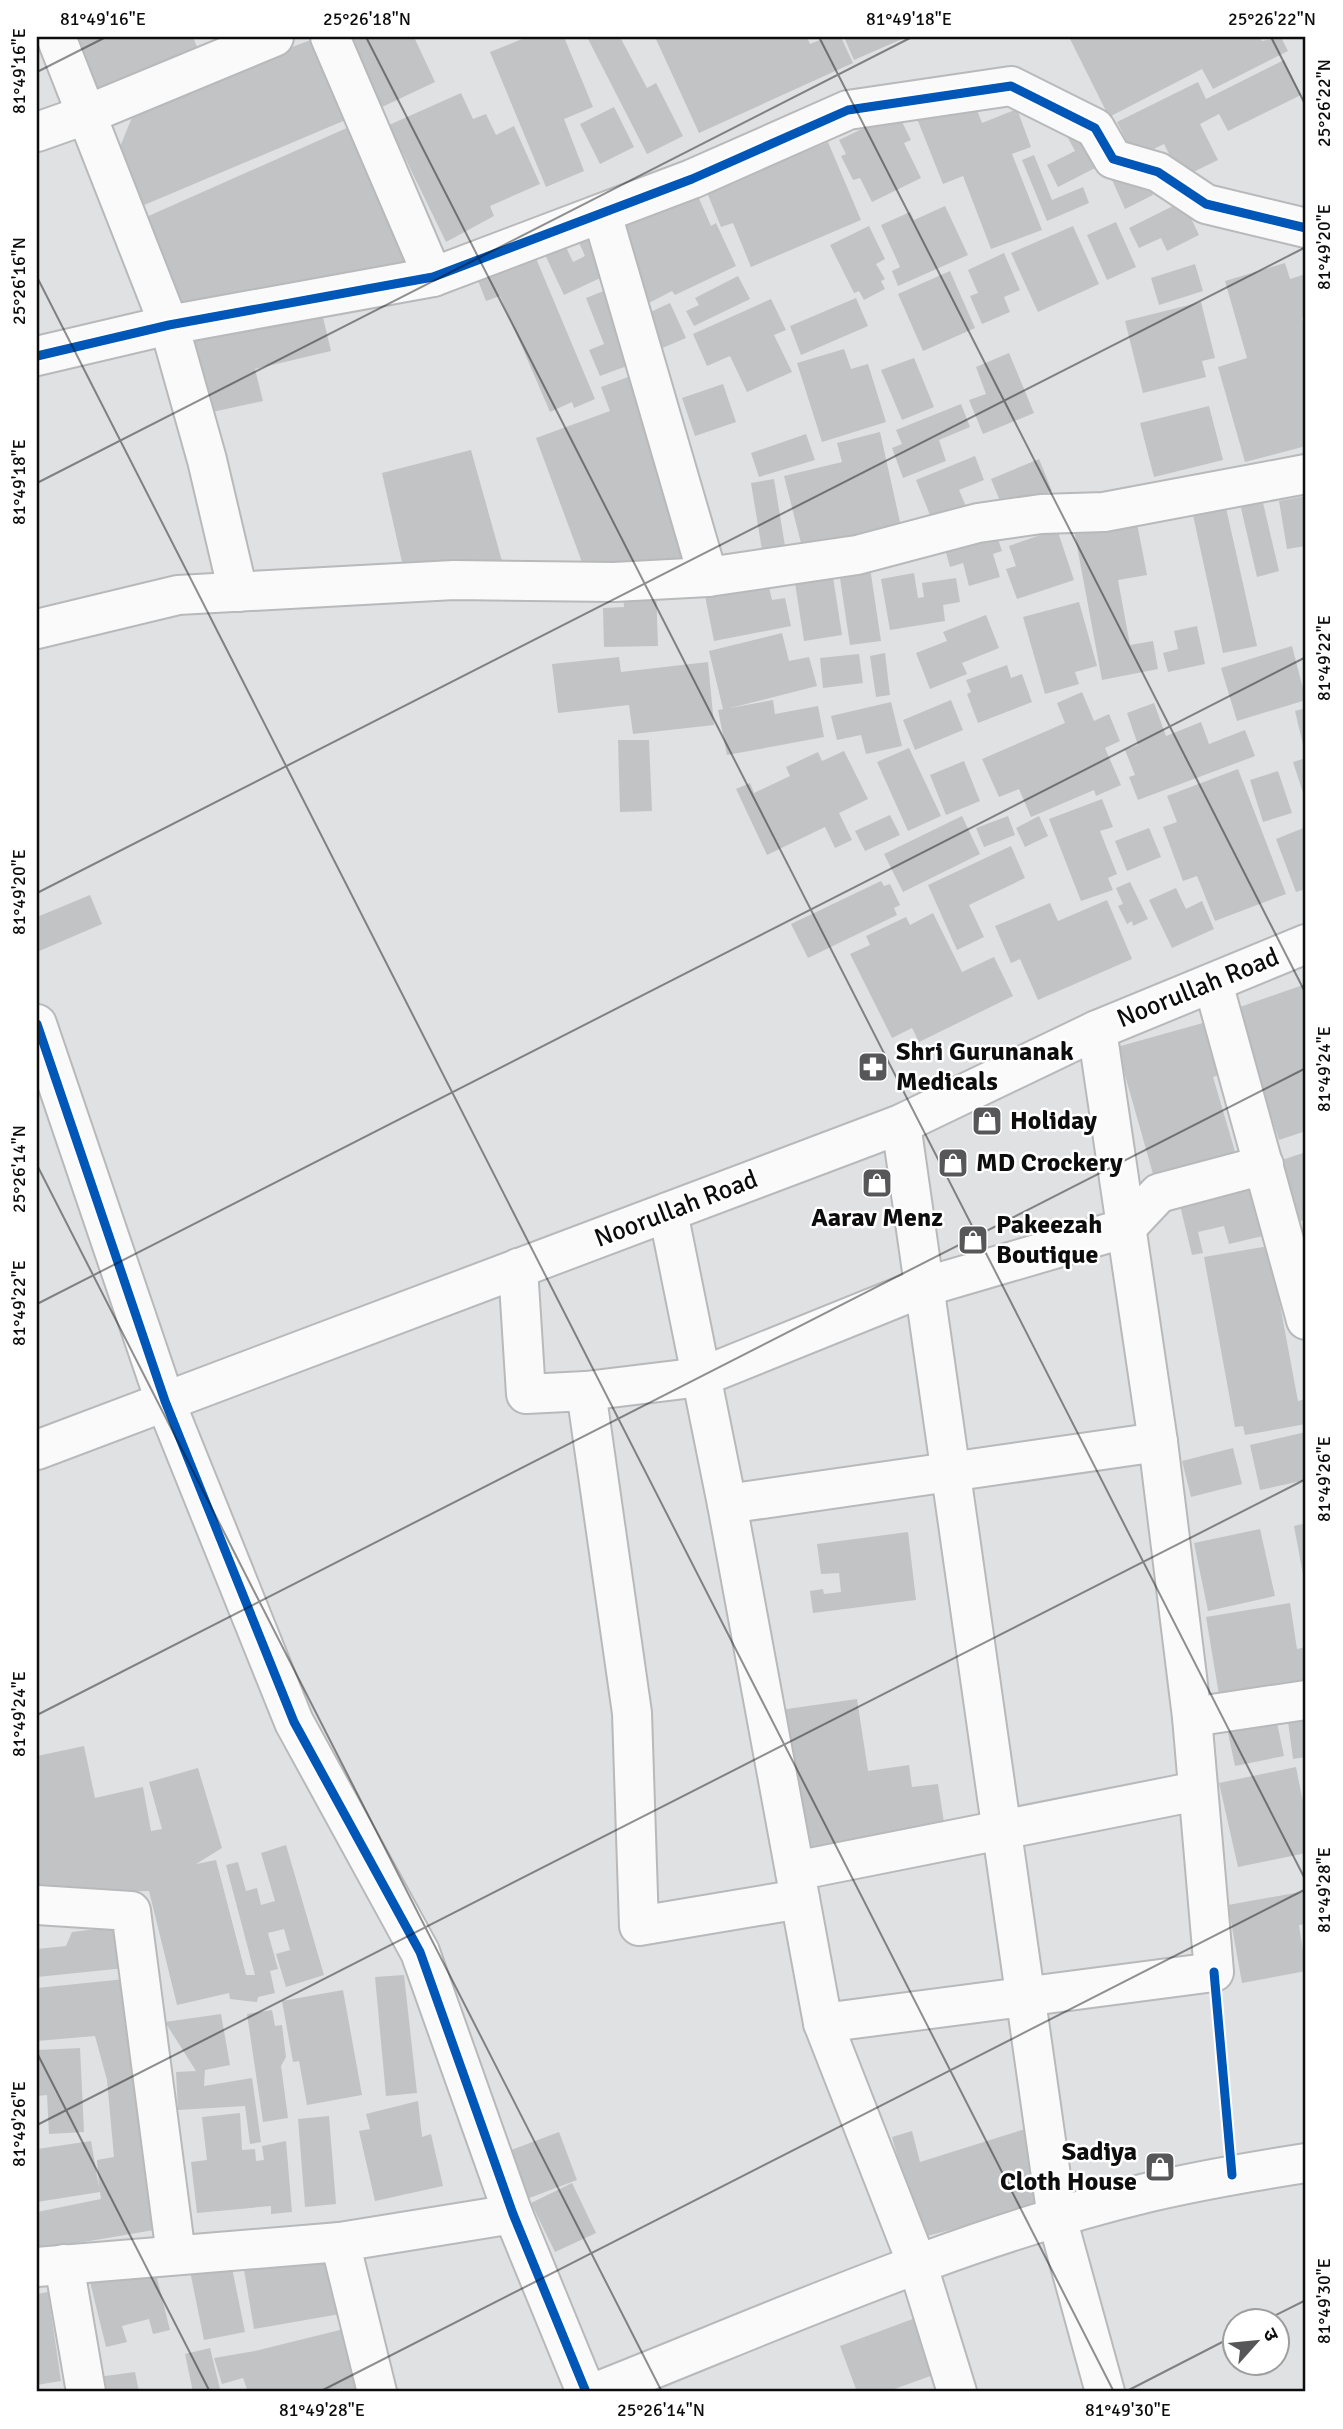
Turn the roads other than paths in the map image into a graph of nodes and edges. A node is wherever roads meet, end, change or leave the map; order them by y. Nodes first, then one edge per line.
1 (56, 37) edge
2 (274, 37) edge
3 (330, 37) edge
4 (88, 114) junction
5 (37, 132) edge
6 (602, 214) junction
7 (1306, 228) edge
8 (433, 277) junction
9 (169, 325) junction
10 (37, 356) edge
11 (1306, 474) edge
12 (708, 577) junction
13 (238, 592) junction
14 (37, 629) edge
15 (1306, 944) edge
16 (1213, 983) junction
17 (37, 1024) edge
18 (1097, 1030) junction
19 (901, 1124) junction
20 (1264, 1165) junction
21 (668, 1212) junction
22 (1126, 1228) junction
23 (518, 1268) junction
24 (924, 1287) junction
25 (1306, 1320) edge
26 (701, 1377) junction
27 (586, 1391) junction
28 (165, 1401) junction
29 (1158, 1442) junction
30 (37, 1450) edge
31 (950, 1472) junction
32 (727, 1504) junction
33 (1306, 1700) edge
34 (1192, 1717) junction
35 (1197, 1791) junction
36 (1001, 1830) junction
37 (797, 1885) junction
38 (37, 1905) edge
39 (1025, 1997) junction
40 (823, 2023) junction
41 (1306, 2163) edge
42 (513, 2214) junction
43 (1057, 2218) junction
44 (340, 2242) junction
45 (176, 2256) junction
46 (50, 2266) edge
47 (918, 2266) junction
48 (86, 2392) edge
49 (377, 2392) edge
50 (586, 2392) edge
51 (596, 2392) edge
52 (957, 2392) edge
53 (1105, 2392) edge

1 - 4 street
2 - 4 street
3 - 8 street
4 - 5 street
4 - 9 street
6 - 7 street
6 - 8 street
6 - 12 street
8 - 9 street
9 - 10 street
9 - 13 street
11 - 12 street
12 - 13 street
13 - 14 street
15 - 16 street, Noorullah Road
16 - 18 street, Noorullah Road
16 - 20 street
17 - 28 street
18 - 19 street, Noorullah Road
18 - 22 street
19 - 21 street, Noorullah Road
19 - 24 street
20 - 22 street
20 - 25 street
21 - 23 street, Noorullah Road
21 - 26 street
22 - 24 street
22 - 29 street
23 - 27 street
23 - 28 street, Noorullah Road
24 - 26 street
24 - 31 street
26 - 27 street
26 - 32 street
27 - 37 street
28 - 30 street, Noorullah Road
28 - 42 street
29 - 31 street
29 - 34 street
31 - 32 street
31 - 36 street
32 - 37 street
33 - 34 street
34 - 35 street
35 - 36 street
35 - 39 street
36 - 37 street
36 - 39 street
37 - 40 street
38 - 45 street
39 - 40 street
39 - 43 street
40 - 47 street
41 - 43 street
42 - 44 street
42 - 50 street
43 - 47 street
43 - 53 street
44 - 45 street
44 - 49 street
45 - 46 street
46 - 48 street
47 - 51 street
47 - 52 street

